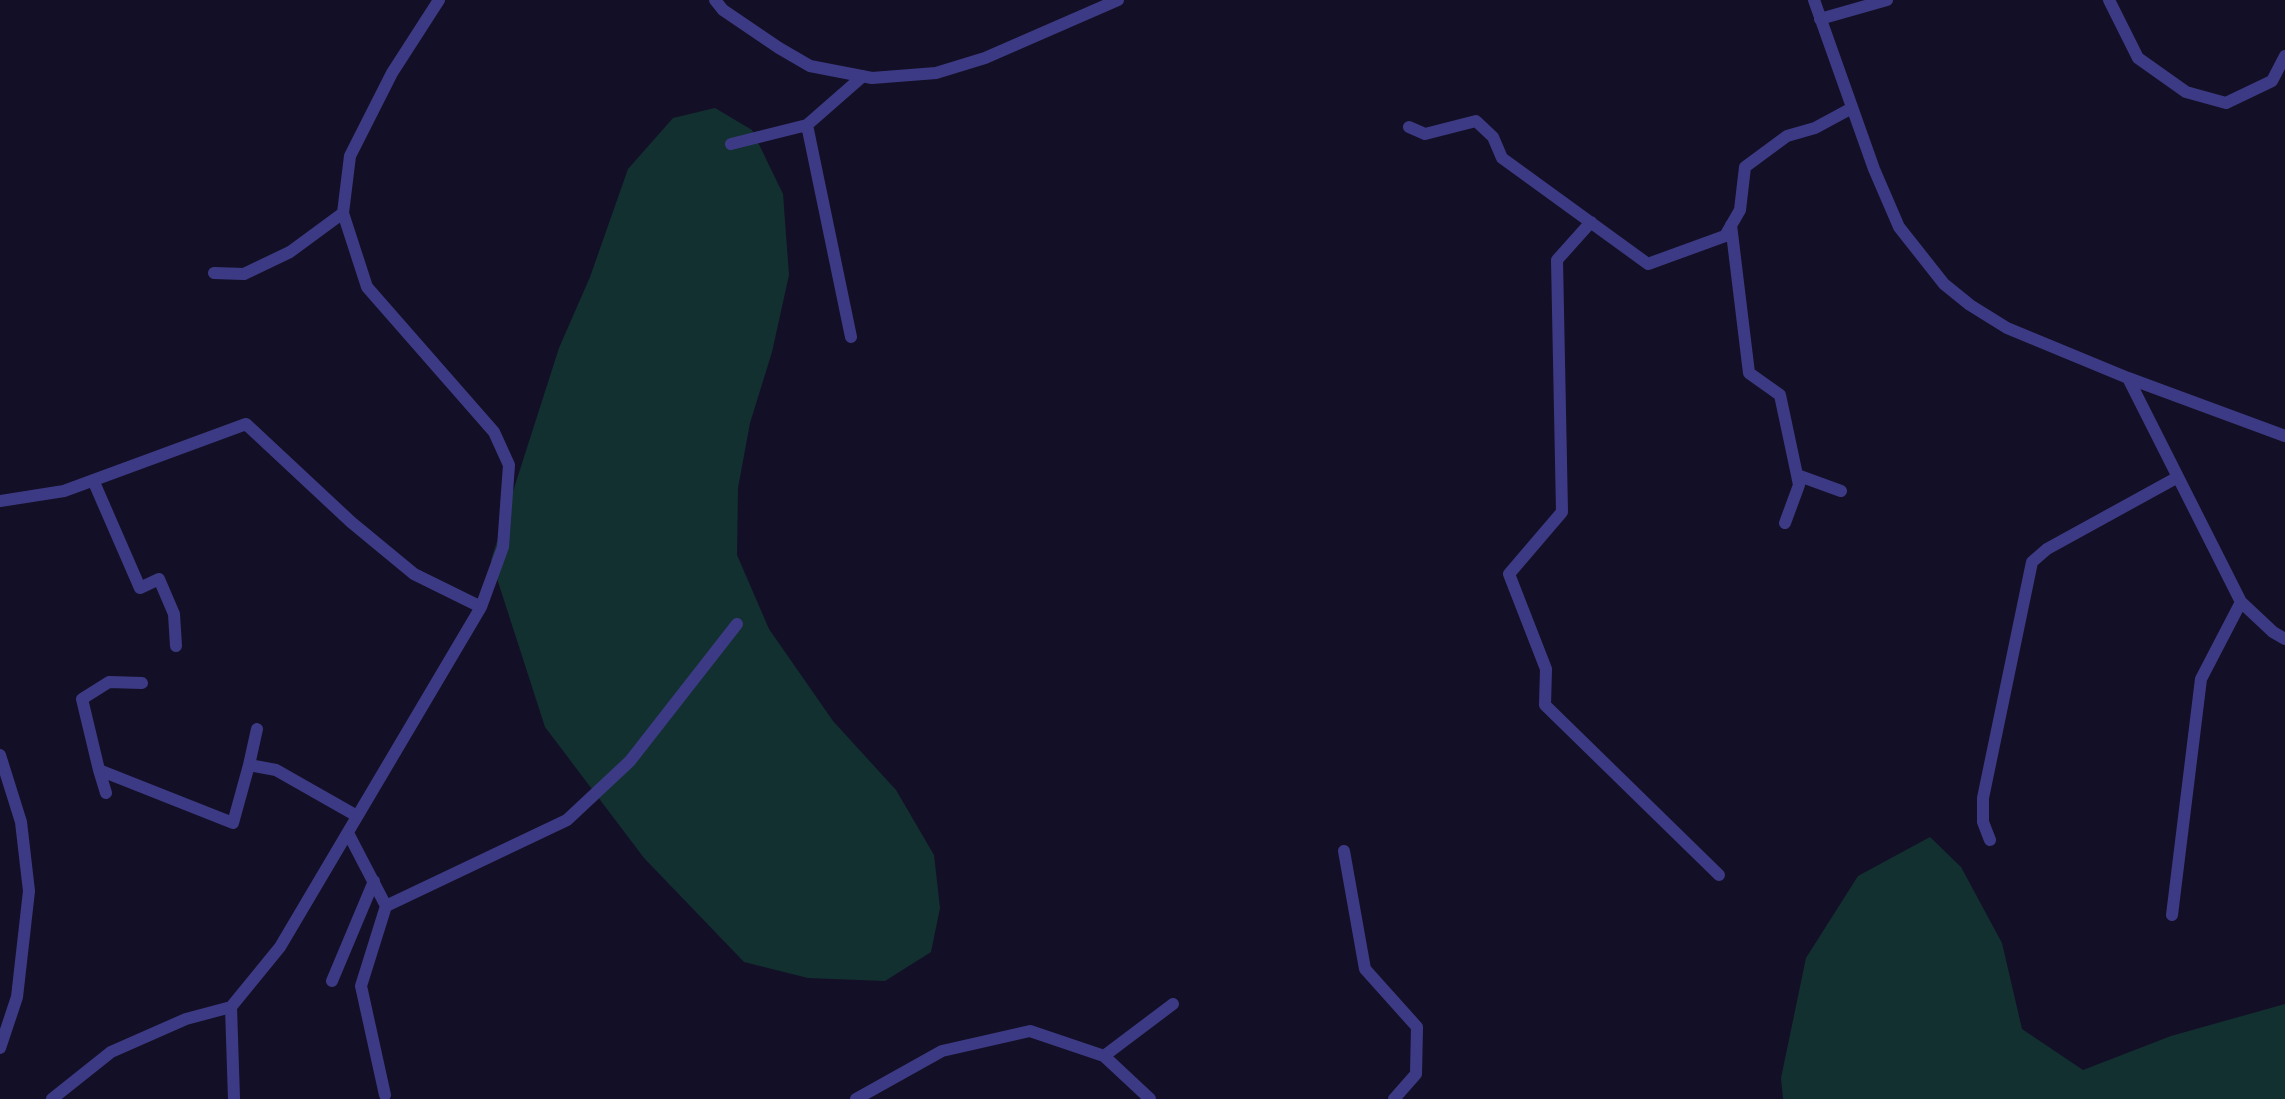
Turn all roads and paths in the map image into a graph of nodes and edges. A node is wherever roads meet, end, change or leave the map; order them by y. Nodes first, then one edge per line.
1 (439, 0) edge
2 (715, 0) edge
3 (1118, 0) edge
4 (1814, 0) edge
5 (1887, 0) edge
6 (2109, 0) edge
7 (1100, 3) edge
8 (1820, 19) junction
9 (2285, 56) edge
10 (863, 76) junction
11 (1852, 108) junction
12 (807, 125) junction
13 (1409, 127) dead end
14 (732, 144) dead end
15 (343, 213) junction
16 (1591, 222) junction
17 (1731, 225) junction
18 (214, 273) dead end
19 (851, 336) dead end
20 (2128, 378) junction
21 (2285, 436) edge
22 (1797, 474) junction
23 (2178, 476) junction
24 (93, 480) junction
25 (1841, 491) dead end
26 (0, 501) edge
27 (1785, 523) dead end
28 (2241, 602) junction
29 (481, 607) junction
30 (737, 624) dead end
31 (2285, 639) edge
32 (176, 646) dead end
33 (142, 683) dead end
34 (257, 729) dead end
35 (0, 755) edge
36 (248, 764) junction
37 (99, 770) junction
38 (106, 793) dead end
39 (358, 816) junction
40 (348, 833) junction
41 (1990, 840) dead end
42 (1344, 851) dead end
43 (1719, 875) dead end
44 (374, 882) junction
45 (386, 906) junction
46 (2172, 915) dead end
47 (332, 981) dead end
48 (1172, 1004) dead end
49 (230, 1007) junction
50 (5, 1019) edge
51 (0, 1048) edge
52 (1104, 1056) junction
53 (385, 1094) dead end
54 (52, 1099) edge
55 (234, 1099) edge
56 (856, 1099) edge
57 (1150, 1099) edge
58 (1394, 1099) edge

1 - 15 street
2 - 10 street
3 - 7 street
4 - 8 street
5 - 8 street
6 - 9 street
7 - 10 street
8 - 11 street
10 - 12 street
11 - 17 street
11 - 20 street
12 - 14 street
12 - 19 street
13 - 16 street
15 - 18 street
15 - 29 street
16 - 17 street
16 - 43 street
17 - 22 street
20 - 21 street
20 - 23 street
22 - 25 street
22 - 27 street
23 - 28 street
23 - 41 street
24 - 26 street
24 - 29 street
24 - 32 street
28 - 31 street
28 - 46 street
29 - 39 street
30 - 45 street
33 - 37 street
34 - 36 street
35 - 50 street
36 - 37 street
36 - 39 street
37 - 38 street
39 - 40 street
40 - 44 street
40 - 49 street
42 - 58 street
44 - 45 street
44 - 47 street
45 - 53 street
48 - 52 street
49 - 54 street
49 - 55 street
50 - 51 street
52 - 56 street
52 - 57 street

